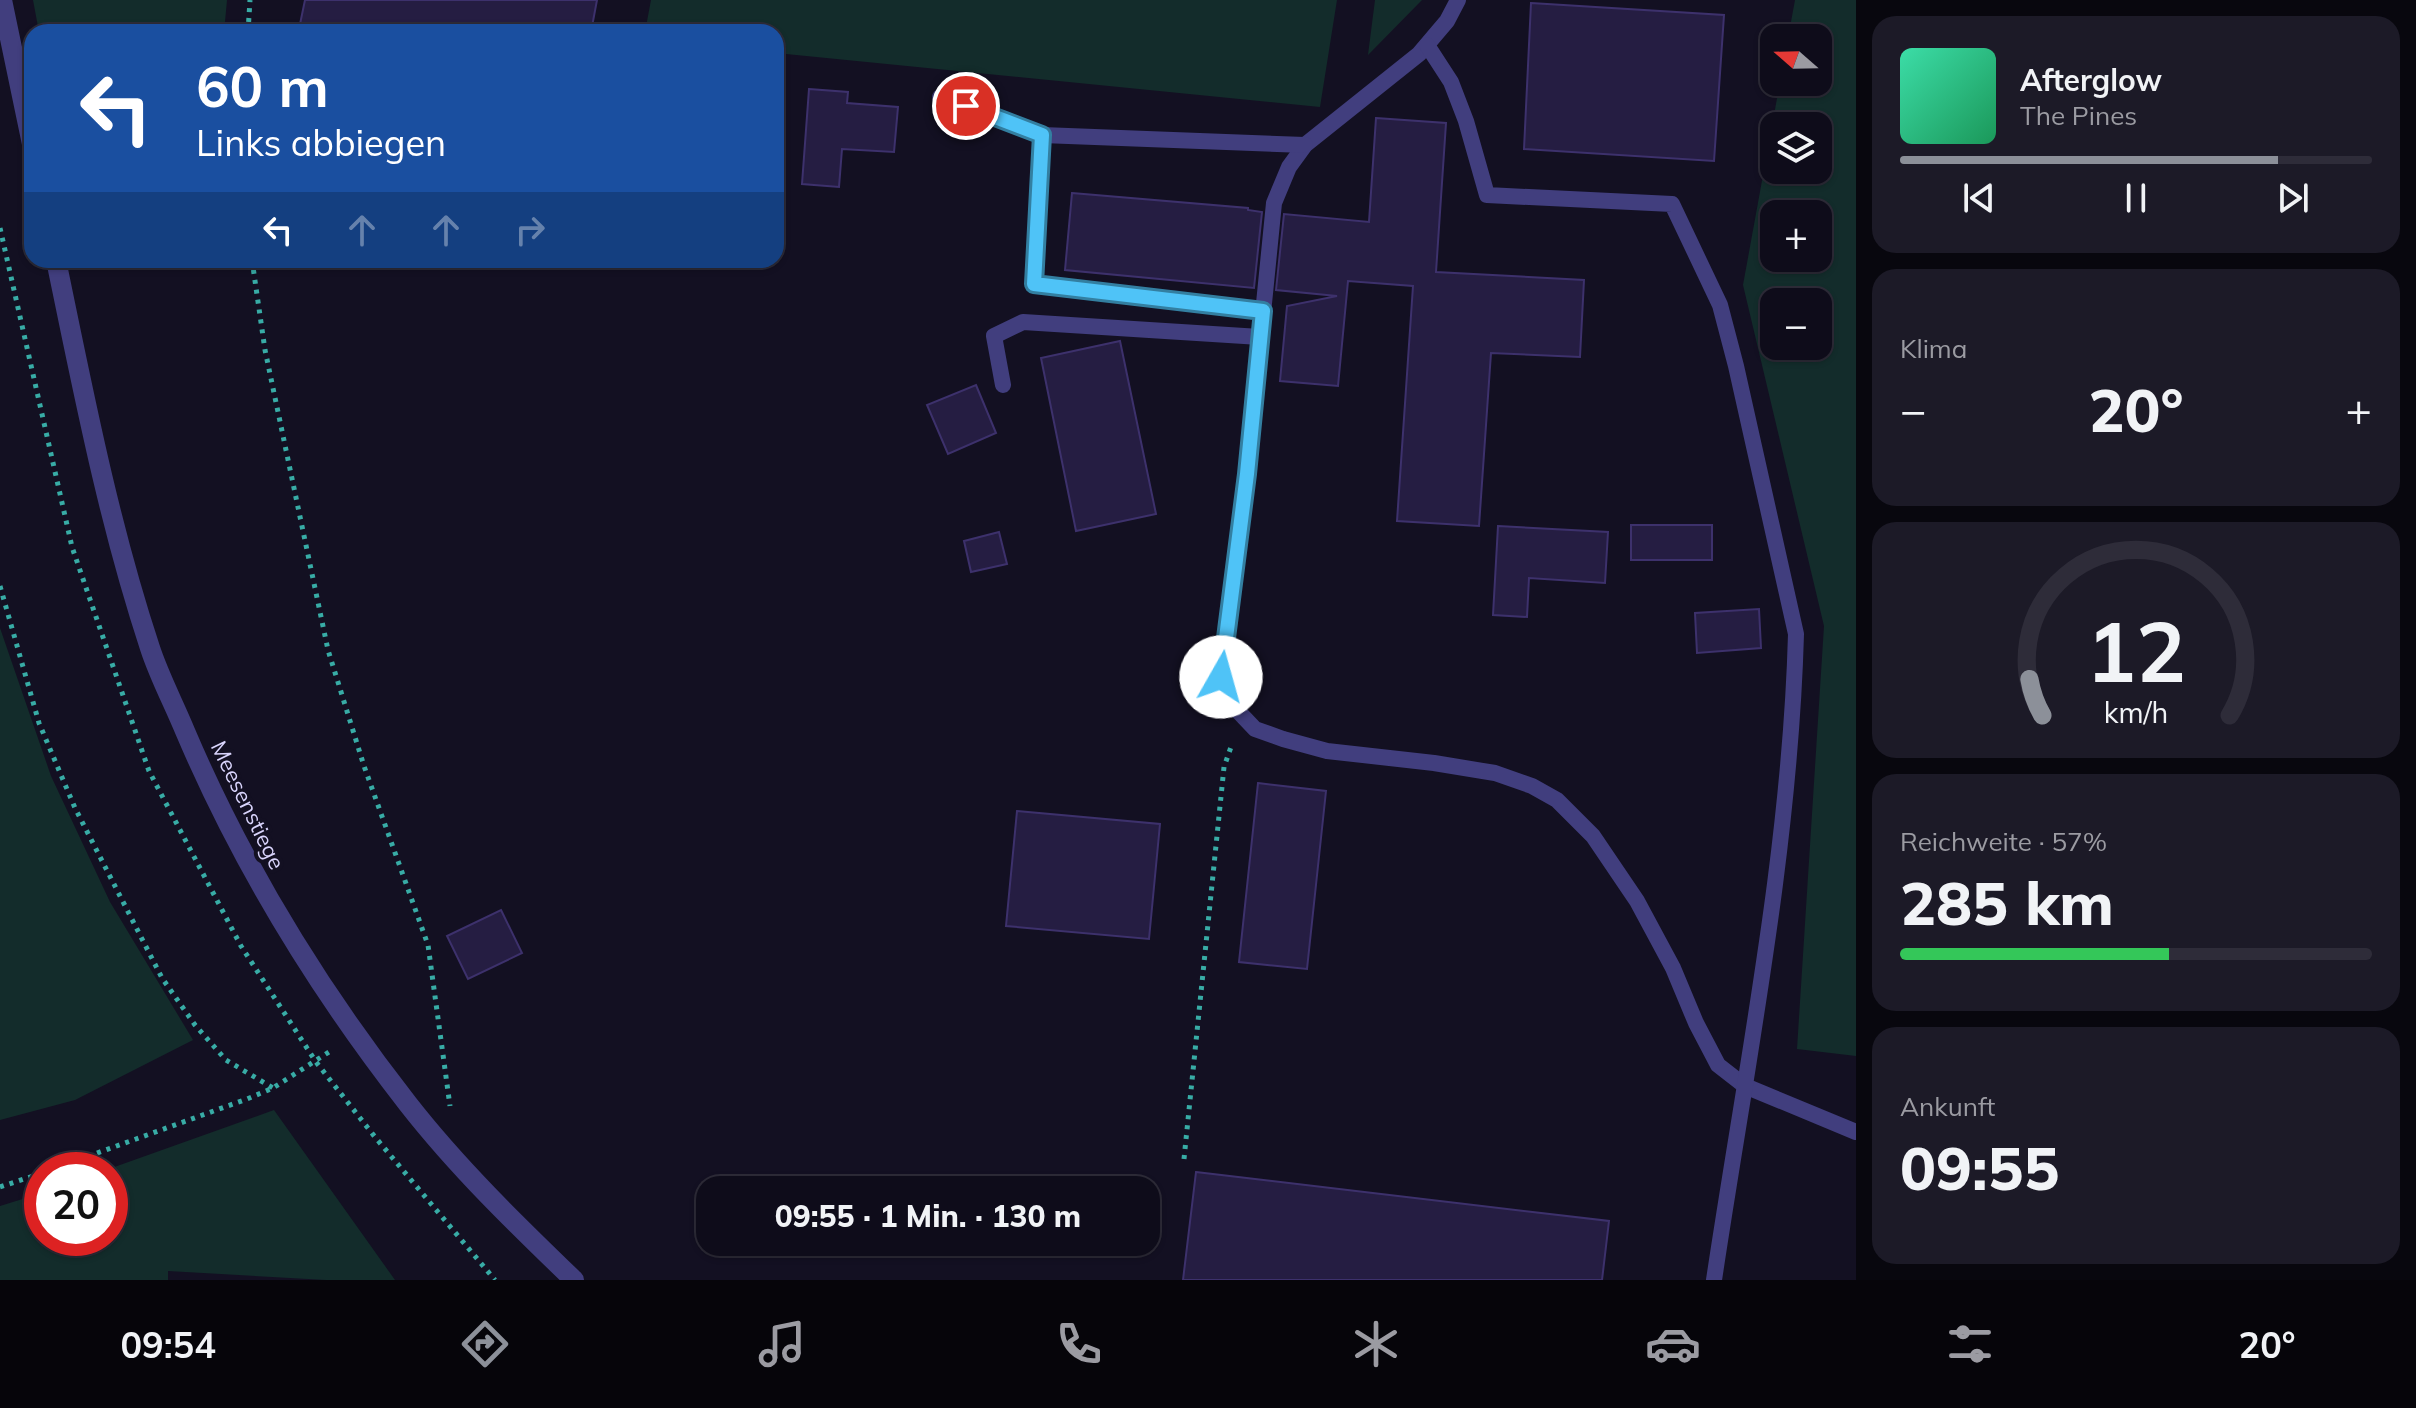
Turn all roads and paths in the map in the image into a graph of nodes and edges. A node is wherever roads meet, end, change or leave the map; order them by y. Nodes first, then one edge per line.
1 (2, 0) edge
2 (250, 0) edge
3 (1458, 0) edge
4 (248, 24) edge
5 (1427, 45) junction
6 (940, 97) dead end
7 (24, 106) edge
8 (1042, 135) junction
9 (1305, 145) junction
10 (58, 268) edge
11 (253, 268) edge
12 (1263, 311) junction
13 (1260, 337) junction
14 (1003, 385) dead end
15 (0, 586) edge
16 (1244, 717) junction
17 (316, 1062) dead end
18 (1745, 1086) junction
19 (273, 1088) junction
20 (1856, 1132) edge
21 (99, 1152) edge
22 (1184, 1159) dead end
23 (459, 1162) junction
24 (24, 1179) edge
25 (0, 1187) edge
26 (574, 1280) edge
27 (1714, 1280) edge

1 - 7 street
2 - 4 path
3 - 5 lane
5 - 9 lane
5 - 18 lane
6 - 8 lane
8 - 9 lane
8 - 12 lane
9 - 12 lane
10 - 23 street, Meesenstiege
11 - 23 path
12 - 13 lane
13 - 14 lane
13 - 16 lane
15 - 19 path
16 - 18 lane
16 - 22 path
17 - 19 path
18 - 20 lane
18 - 27 lane
19 - 21 path
23 - 26 street, Meesenstiege
24 - 25 path

